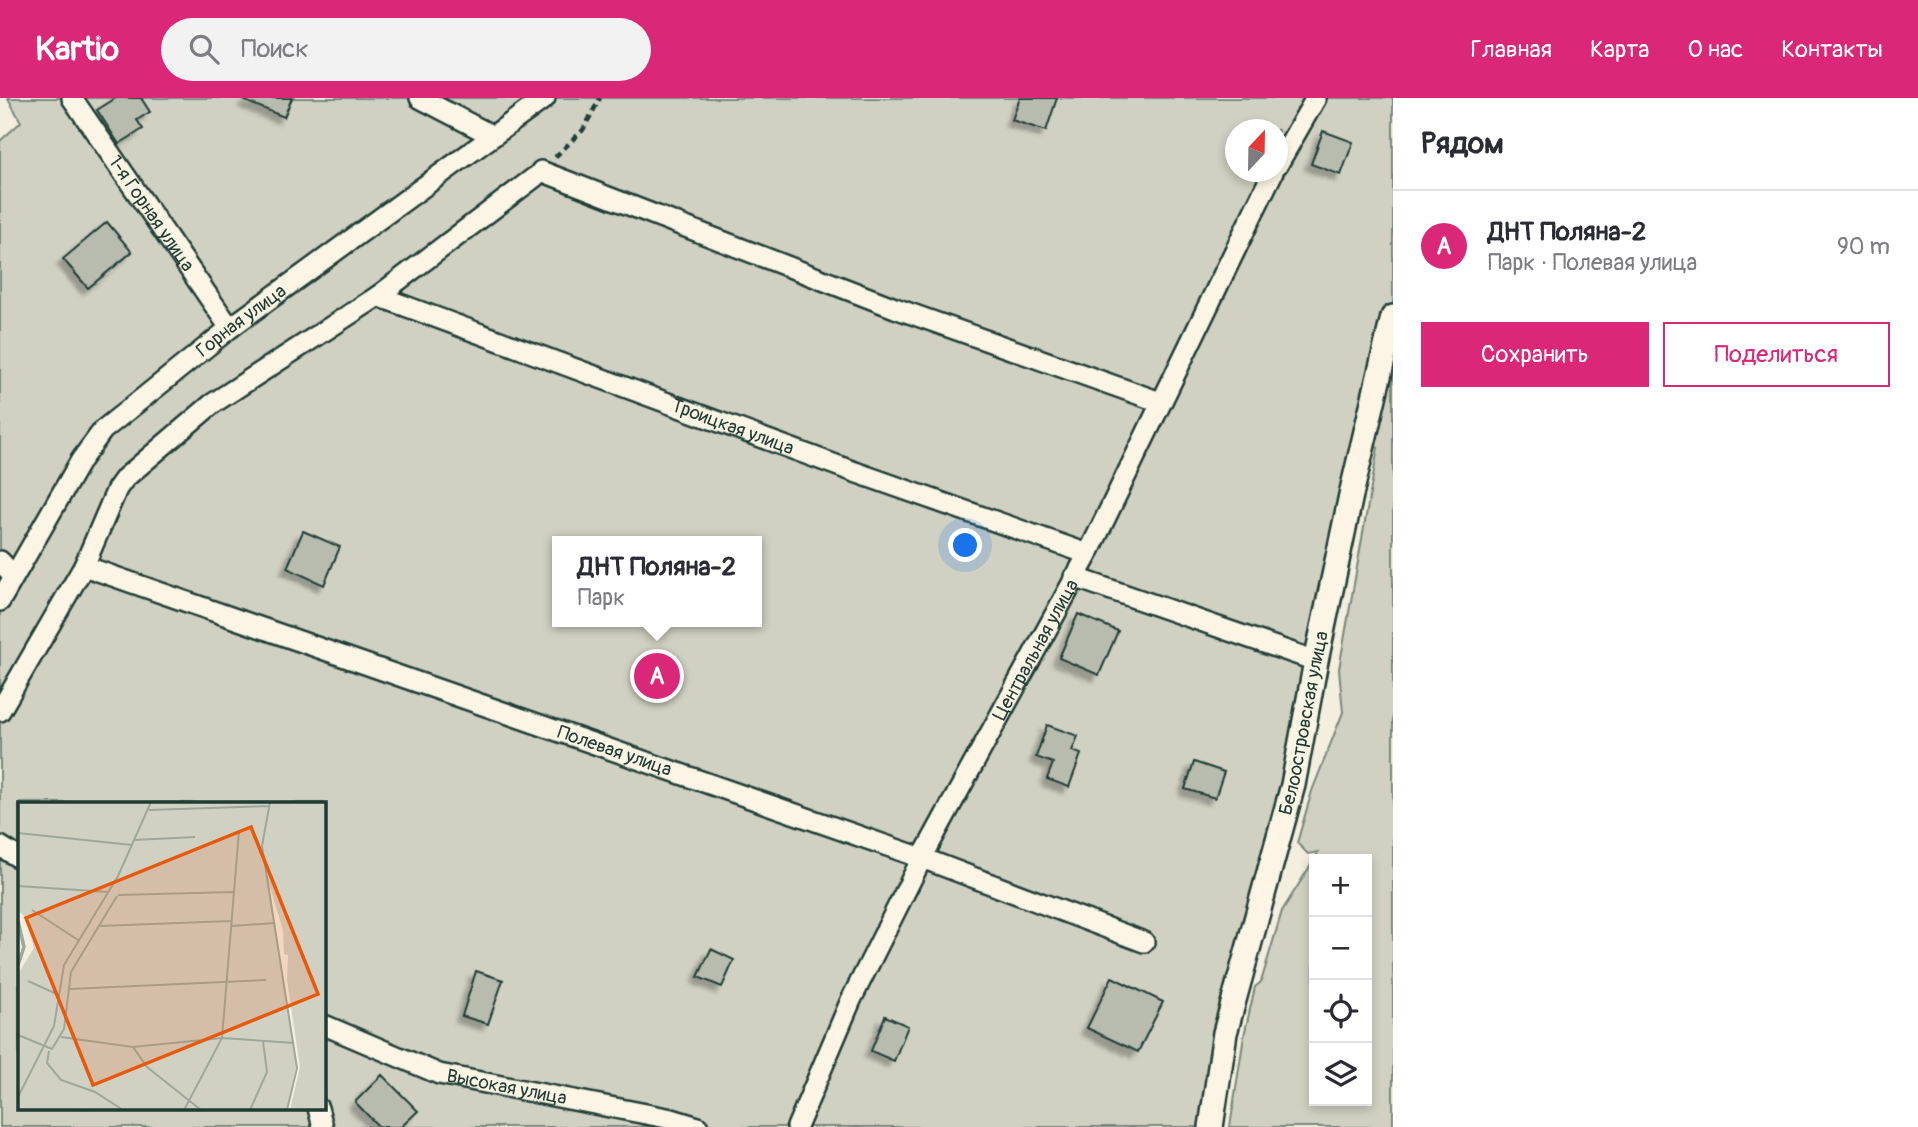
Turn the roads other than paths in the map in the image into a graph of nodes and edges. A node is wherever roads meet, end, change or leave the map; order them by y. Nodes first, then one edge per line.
1 (72, 98) edge
2 (421, 98) edge
3 (545, 98) edge
4 (1316, 98) edge
5 (493, 136) junction
6 (1288, 147) edge
7 (1268, 182) edge
8 (377, 296) junction
9 (1393, 317) edge
10 (230, 328) junction
11 (1160, 402) junction
12 (1088, 554) junction
13 (84, 566) junction
14 (7, 568) edge
15 (1074, 577) junction
16 (0, 601) edge
17 (1316, 661) junction
18 (0, 711) edge
19 (0, 846) edge
20 (18, 857) edge
21 (922, 858) junction
22 (1144, 942) dead end
23 (326, 1026) edge
24 (319, 1110) edge
25 (323, 1127) edge
26 (698, 1127) edge
27 (797, 1127) edge
28 (1211, 1127) edge

1 - 10 street, 1-я Горная улица
2 - 5 street
3 - 5 street, Горная улица
4 - 6 street
5 - 10 street, Горная улица
7 - 11 street, Центральная улица
8 - 11 street
8 - 12 street, Троицкая улица
8 - 13 street
9 - 17 street, Белоостровская улица
10 - 14 street, Горная улица
11 - 12 street, Центральная улица
12 - 15 street, Центральная улица
13 - 18 street
13 - 21 street, Полевая улица
14 - 16 street, Горная улица
15 - 17 street
15 - 21 street, Центральная улица
17 - 28 street, Белоостровская улица
19 - 20 street
21 - 22 street, Полевая улица
21 - 27 street, Центральная улица
23 - 26 street, Высокая улица
24 - 25 street

